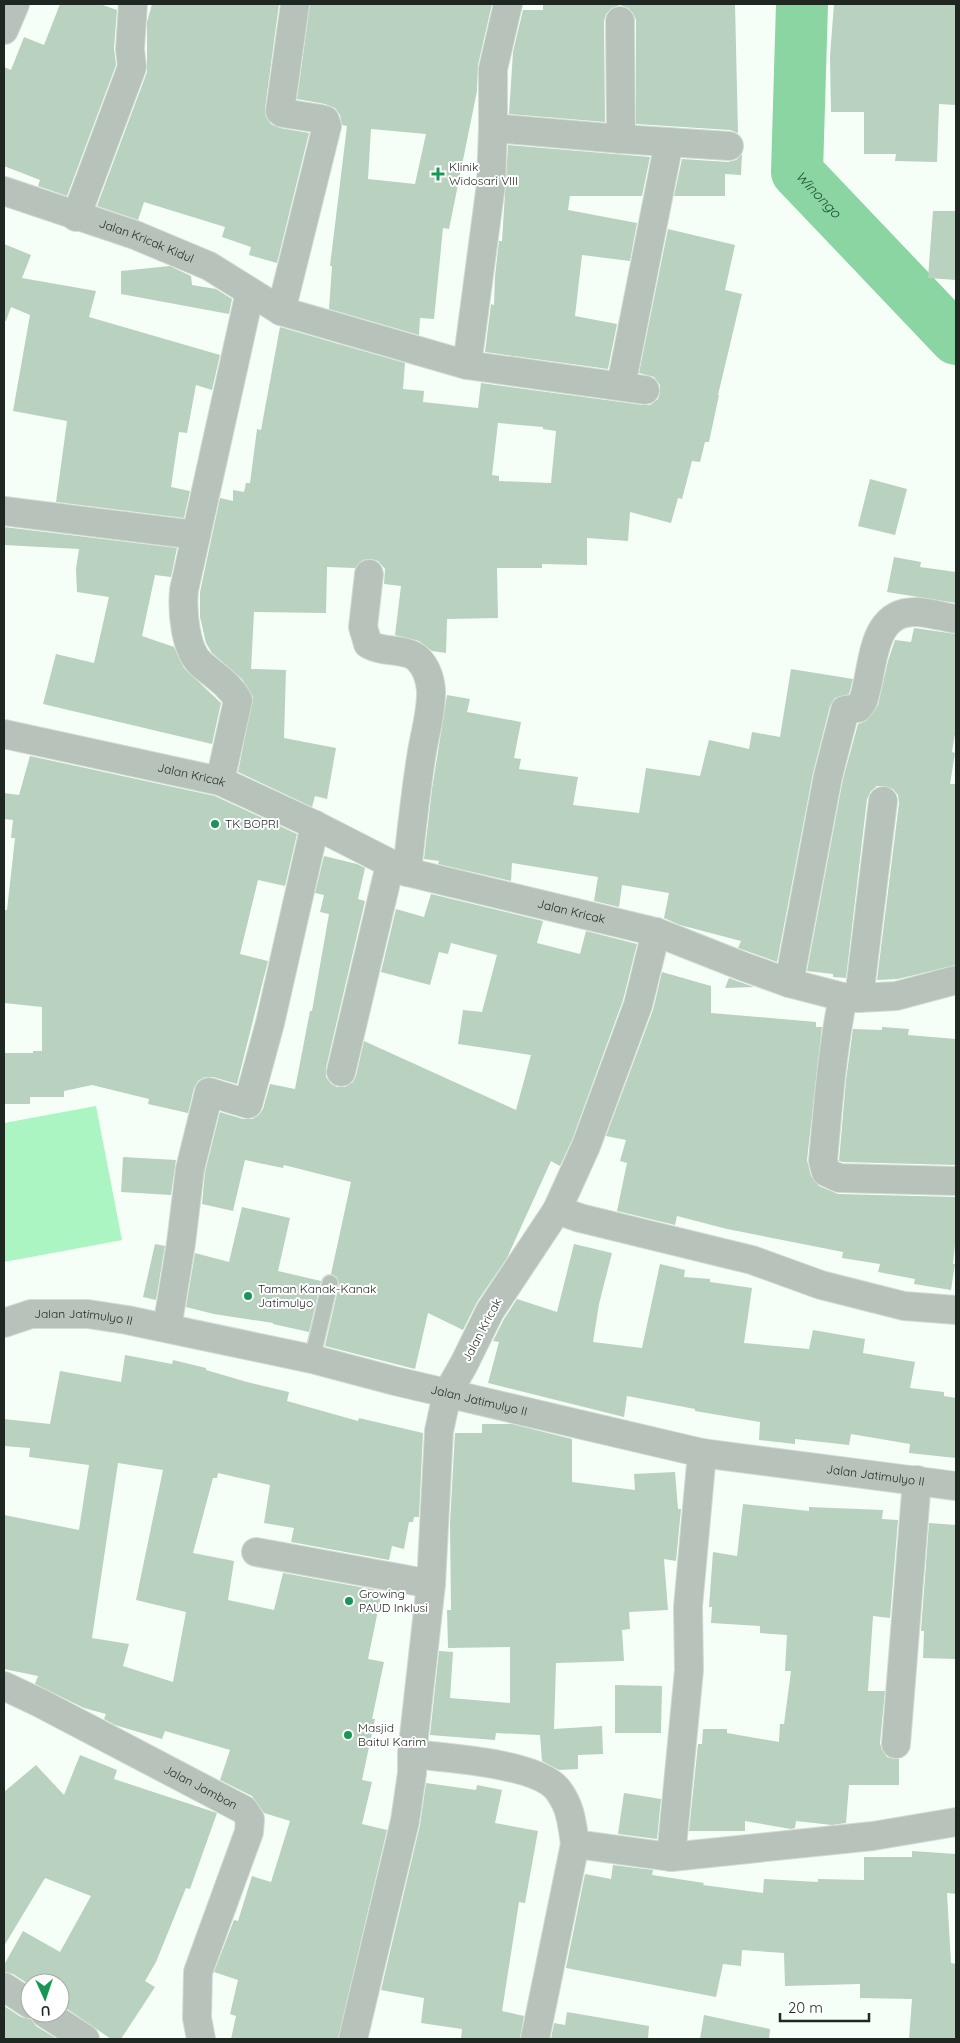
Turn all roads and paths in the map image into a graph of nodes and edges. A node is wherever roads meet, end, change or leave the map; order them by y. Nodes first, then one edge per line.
1 (15, 4) edge
2 (133, 4) edge
3 (295, 4) edge
4 (508, 4) edge
5 (620, 21) dead end
6 (4, 30) edge
7 (493, 128) junction
8 (621, 139) junction
9 (669, 142) junction
10 (729, 146) dead end
11 (4, 191) edge
12 (76, 217) junction
13 (250, 292) junction
14 (281, 311) junction
15 (467, 365) junction
16 (4, 511) edge
17 (196, 535) junction
18 (368, 574) dead end
19 (956, 619) edge
20 (4, 734) edge
21 (220, 781) junction
22 (884, 801) dead end
23 (315, 825) junction
24 (398, 869) junction
25 (656, 932) junction
26 (956, 980) edge
27 (789, 983) junction
28 (851, 998) junction
29 (342, 1072) dead end
30 (956, 1181) edge
31 (557, 1210) junction
32 (330, 1283) dead end
33 (956, 1310) edge
34 (4, 1323) edge
35 (167, 1328) junction
36 (312, 1359) junction
37 (447, 1394) junction
38 (702, 1454) junction
39 (917, 1480) junction
40 (956, 1486) edge
41 (256, 1552) dead end
42 (431, 1584) junction
43 (4, 1686) edge
44 (896, 1744) dead end
45 (412, 1754) junction
46 (956, 1822) edge
47 (575, 1844) junction
48 (671, 1857) junction
49 (4, 1986) edge
50 (20, 1997) edge
51 (60, 2023) edge
52 (195, 2037) edge
53 (85, 2039) edge
54 (353, 2039) edge
55 (535, 2039) edge

1 - 6 street
2 - 12 street
3 - 14 street
4 - 7 street
5 - 8 street
7 - 8 street
7 - 15 street
8 - 9 street
9 - 10 street
9 - 15 street, Jalan Kricak Kidul
11 - 12 street, Jalan Kricak Kidul
12 - 13 street, Jalan Kricak Kidul
13 - 14 street, Jalan Kricak Kidul
13 - 17 street
14 - 15 street, Jalan Kricak Kidul
16 - 17 street
17 - 21 street
18 - 24 street
19 - 27 street
20 - 21 street, Jalan Kricak
21 - 23 street, Jalan Kricak
22 - 28 street
23 - 24 street, Jalan Kricak
23 - 35 street
24 - 25 street, Jalan Kricak
24 - 29 street
25 - 27 street
25 - 31 street, Jalan Kricak
26 - 28 street
27 - 28 street
28 - 30 street
31 - 33 street
31 - 37 street, Jalan Kricak
32 - 36 lane
34 - 35 street, Jalan Jatimulyo II
35 - 36 street, Jalan Jatimulyo II
36 - 37 street, Jalan Jatimulyo II
37 - 38 street, Jalan Jatimulyo II
37 - 42 street, Jalan Kricak
38 - 39 street, Jalan Jatimulyo II
38 - 48 street
39 - 40 street, Jalan Jatimulyo II
39 - 44 street
41 - 42 street
42 - 45 street, Jalan Kricak
43 - 52 street, Jalan Jambon
45 - 47 street
45 - 54 street, Jalan Kricak
46 - 48 street
47 - 48 street
47 - 55 street
49 - 50 street
51 - 53 street

